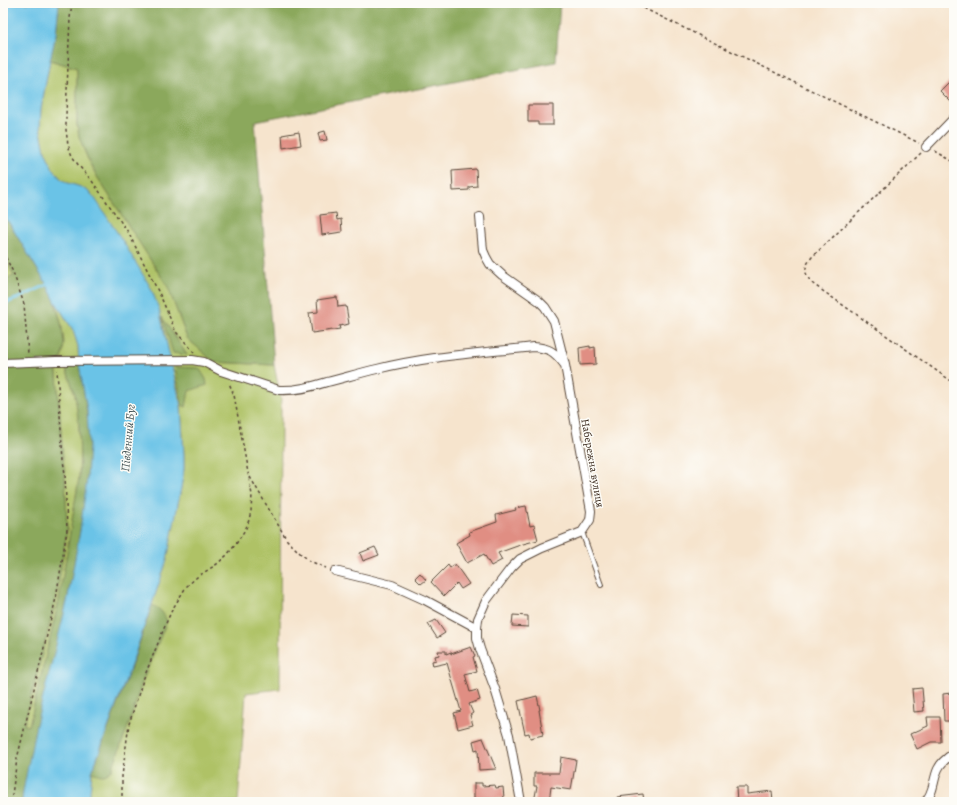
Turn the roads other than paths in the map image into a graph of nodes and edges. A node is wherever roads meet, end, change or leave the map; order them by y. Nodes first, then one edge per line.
1 (954, 118) edge
2 (926, 147) road end
3 (480, 217) dead end
4 (3, 363) edge
5 (565, 365) junction
6 (582, 532) junction
7 (335, 571) road end
8 (601, 585) dead end
9 (477, 628) junction
10 (954, 753) edge
11 (521, 802) edge
12 (925, 802) edge

1 - 2 street
3 - 5 street, Набережна вулиця
4 - 5 street
5 - 6 street, Набережна вулиця
6 - 8 lane
6 - 9 street
7 - 9 street
9 - 11 street
10 - 12 street

